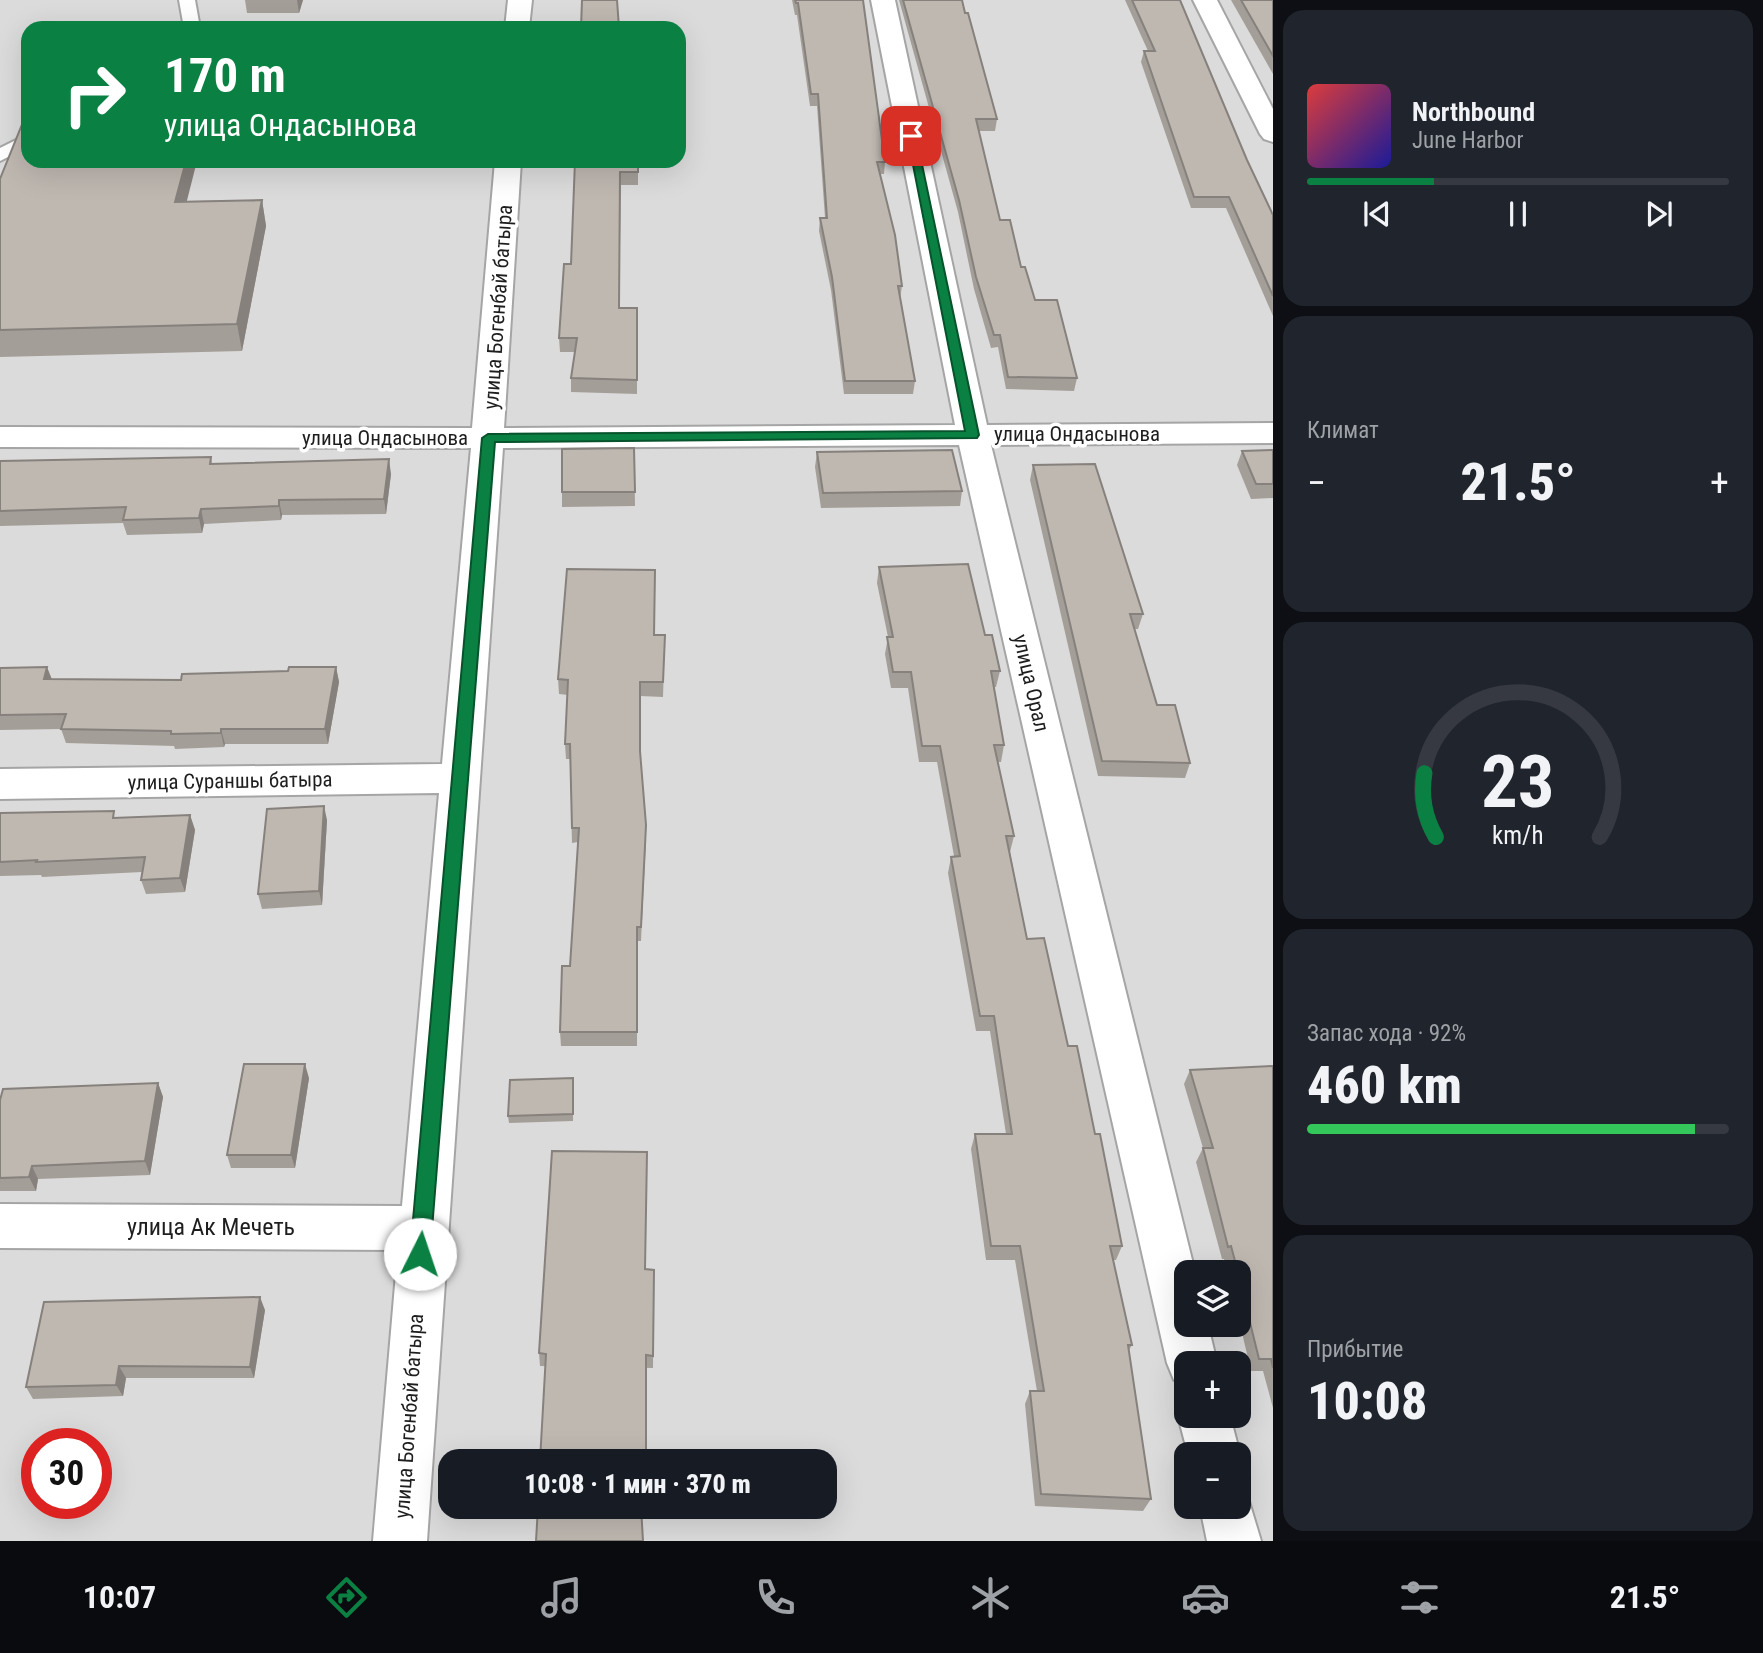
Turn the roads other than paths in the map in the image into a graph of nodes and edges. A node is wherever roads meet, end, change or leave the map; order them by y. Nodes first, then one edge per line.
1 (187, 0) edge
2 (520, 0) edge
3 (883, 0) edge
4 (1205, 0) edge
5 (191, 21) edge
6 (518, 21) edge
7 (1273, 134) edge
8 (21, 143) edge
9 (0, 156) edge
10 (507, 168) edge
11 (1273, 433) edge
12 (973, 435) junction
13 (0, 437) edge
14 (488, 438) junction
15 (460, 778) junction
16 (0, 784) edge
17 (0, 1226) edge
18 (422, 1228) junction
19 (1189, 1351) edge
20 (1229, 1519) edge
21 (400, 1541) edge
22 (1234, 1541) edge

1 - 5 lane
2 - 6 street
3 - 12 street, улица Орал
4 - 7 street
8 - 9 lane
10 - 14 street, улица Богенбай батыра
11 - 12 street, улица Ондасынова
12 - 14 street, улица Ондасынова
12 - 19 street, улица Орал
13 - 14 street, улица Ондасынова
14 - 15 street, улица Богенбай батыра
15 - 16 street, улица Сураншы батыра
15 - 18 street, улица Богенбай батыра
17 - 18 street, улица Ак Мечеть
18 - 21 street, улица Богенбай батыра
20 - 22 street

